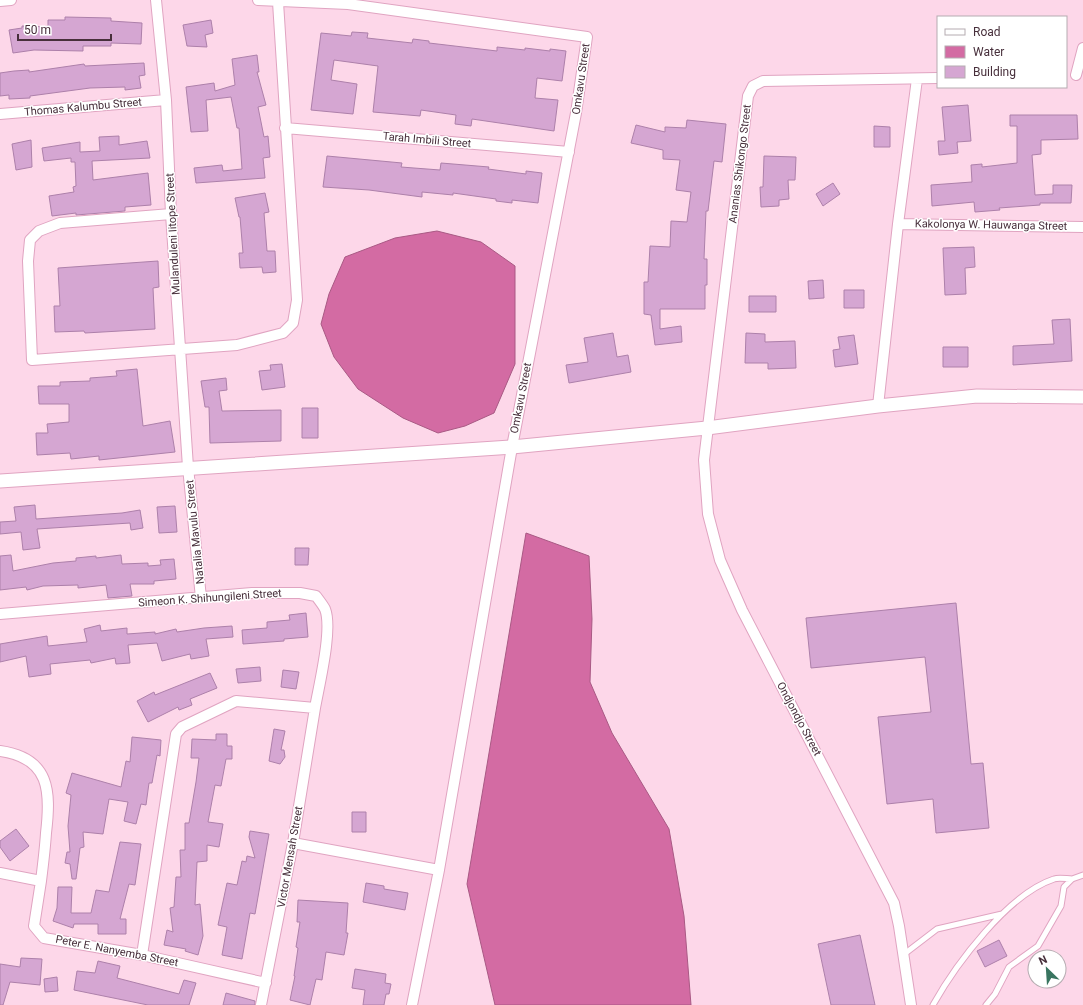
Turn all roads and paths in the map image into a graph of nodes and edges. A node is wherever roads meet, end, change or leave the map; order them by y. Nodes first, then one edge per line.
1 (11, 0) edge
2 (156, 0) edge
3 (258, 0) edge
4 (0, 1) edge
5 (278, 2) junction
6 (1083, 48) edge
7 (1075, 75) edge
8 (937, 78) edge
9 (917, 79) junction
10 (166, 100) junction
11 (0, 114) edge
12 (285, 128) junction
13 (569, 152) junction
14 (171, 214) junction
15 (898, 224) junction
16 (1083, 227) edge
17 (180, 349) junction
18 (1083, 397) edge
19 (878, 406) junction
20 (707, 428) junction
21 (512, 447) junction
22 (188, 467) junction
23 (0, 481) edge
24 (201, 598) junction
25 (0, 614) edge
26 (315, 708) junction
27 (0, 751) edge
28 (293, 843) junction
29 (439, 870) junction
30 (0, 873) edge
31 (1083, 875) edge
32 (1072, 879) junction
33 (41, 881) junction
34 (1002, 914) junction
35 (904, 954) junction
36 (142, 955) junction
37 (266, 983) junction
38 (261, 1005) edge
39 (412, 1005) edge
40 (911, 1005) edge
41 (933, 1005) edge
42 (986, 1005) edge

1 - 4 street
2 - 10 street, Mulanduleni Iitope Street
3 - 5 street, Omkavu Street
5 - 12 street
5 - 13 street, Omkavu Street
6 - 7 street
8 - 9 street, Ananias Shikongo Street
9 - 15 street, Kakolonya W. Hauwanga Street
9 - 20 street, Ananias Shikongo Street
10 - 11 street, Thomas Kalumbu Street
10 - 14 street, Mulanduleni Iitope Street
12 - 13 street, Tarah Imbili Street
12 - 17 street
13 - 21 street, Omkavu Street
14 - 17 street, Mulanduleni Iitope Street
14 - 17 street
15 - 16 street, Kakolonya W. Hauwanga Street
15 - 19 street, Kakolonya W. Hauwanga Street
17 - 22 street, Mulanduleni Iitope Street
18 - 19 street
19 - 20 street
20 - 21 street
20 - 35 street, Ondjondjo Street
21 - 22 street
21 - 29 street, Omkavu Street
22 - 23 street
22 - 24 street, Natalia Mavulu Street
24 - 25 street, Simeon K. Shihungileni Street
24 - 26 street, Simeon K. Shihungileni Street
26 - 28 street, Victor Mensah Street
26 - 36 street
27 - 33 street, Peter E. Nanyemba Street
28 - 29 street
28 - 37 street, Victor Mensah Street
29 - 39 street, Omkavu Street
30 - 33 street
31 - 32 lane
32 - 34 lane
32 - 42 lane
33 - 36 street, Peter E. Nanyemba Street
34 - 35 lane
34 - 41 lane
35 - 40 street, Ondjondjo Street
36 - 37 street, Peter E. Nanyemba Street
37 - 38 street, Victor Mensah Street

